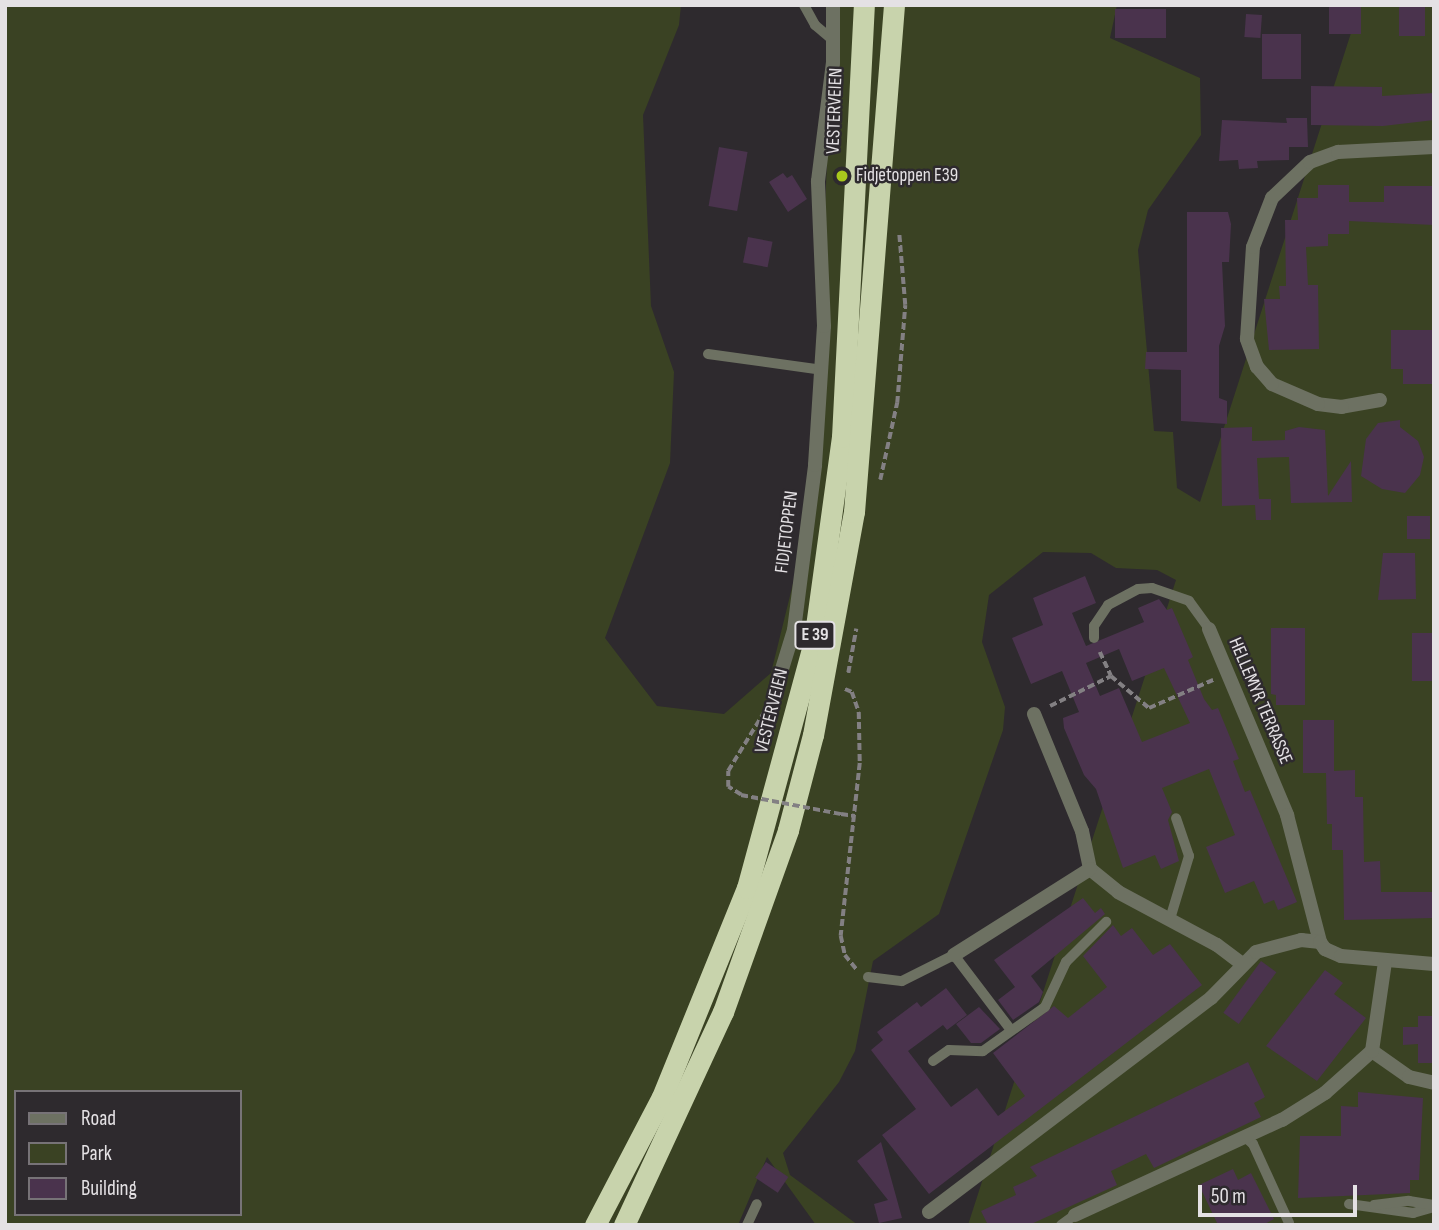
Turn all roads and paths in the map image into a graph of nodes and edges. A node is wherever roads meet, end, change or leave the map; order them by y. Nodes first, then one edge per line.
1 (804, 5) edge
2 (833, 5) edge
3 (864, 5) edge
4 (894, 5) edge
5 (834, 41) junction
6 (1434, 147) edge
7 (708, 354) dead end
8 (823, 370) junction
9 (1380, 400) dead end
10 (1209, 629) joint
11 (1094, 638) joint
12 (1227, 673) junction
13 (1111, 676) junction
14 (845, 688) dead end
15 (774, 695) joint
16 (1040, 712) joint
17 (855, 816) junction
18 (1176, 818) dead end
19 (1090, 869) junction
20 (1170, 919) junction
21 (1106, 922) dead end
22 (1320, 942) junction
23 (954, 955) junction
24 (1385, 962) junction
25 (1242, 964) junction
26 (1434, 964) edge
27 (868, 977) joint
28 (1011, 1030) junction
29 (1371, 1051) junction
30 (933, 1061) dead end
31 (1434, 1083) edge
32 (1244, 1136) junction
33 (757, 1204) dead end
34 (1349, 1204) dead end
35 (1434, 1206) edge
36 (929, 1212) dead end
37 (1075, 1215) joint
38 (1289, 1223) dead end
39 (596, 1225) edge
40 (624, 1225) edge
41 (747, 1225) edge
42 (1061, 1225) edge

1 - 5 lane
2 - 5 street, FIDJETOPPEN
3 - 39 highway, VESTERVEIEN / E 39
4 - 40 highway, E 39
5 - 8 street, FIDJETOPPEN
6 - 9 street
7 - 8 lane
8 - 15 street, FIDJETOPPEN
10 - 11 lane, HELLEMYR TERRASSE
10 - 12 street, HELLEMYR TERRASSE
11 - 13 path
12 - 13 path
12 - 22 street, HELLEMYR TERRASSE
13 - 16 path
14 - 17 path
15 - 17 path, bridge
16 - 19 street
17 - 27 path
18 - 20 lane
19 - 20 street
19 - 23 street
20 - 25 street
21 - 28 lane
22 - 24 street
22 - 25 street
23 - 27 lane
23 - 28 lane
24 - 26 street
24 - 29 street
25 - 36 street
28 - 30 lane
29 - 31 street
29 - 32 street
32 - 37 street
32 - 38 lane
33 - 41 lane
34 - 35 lane
37 - 42 lane

